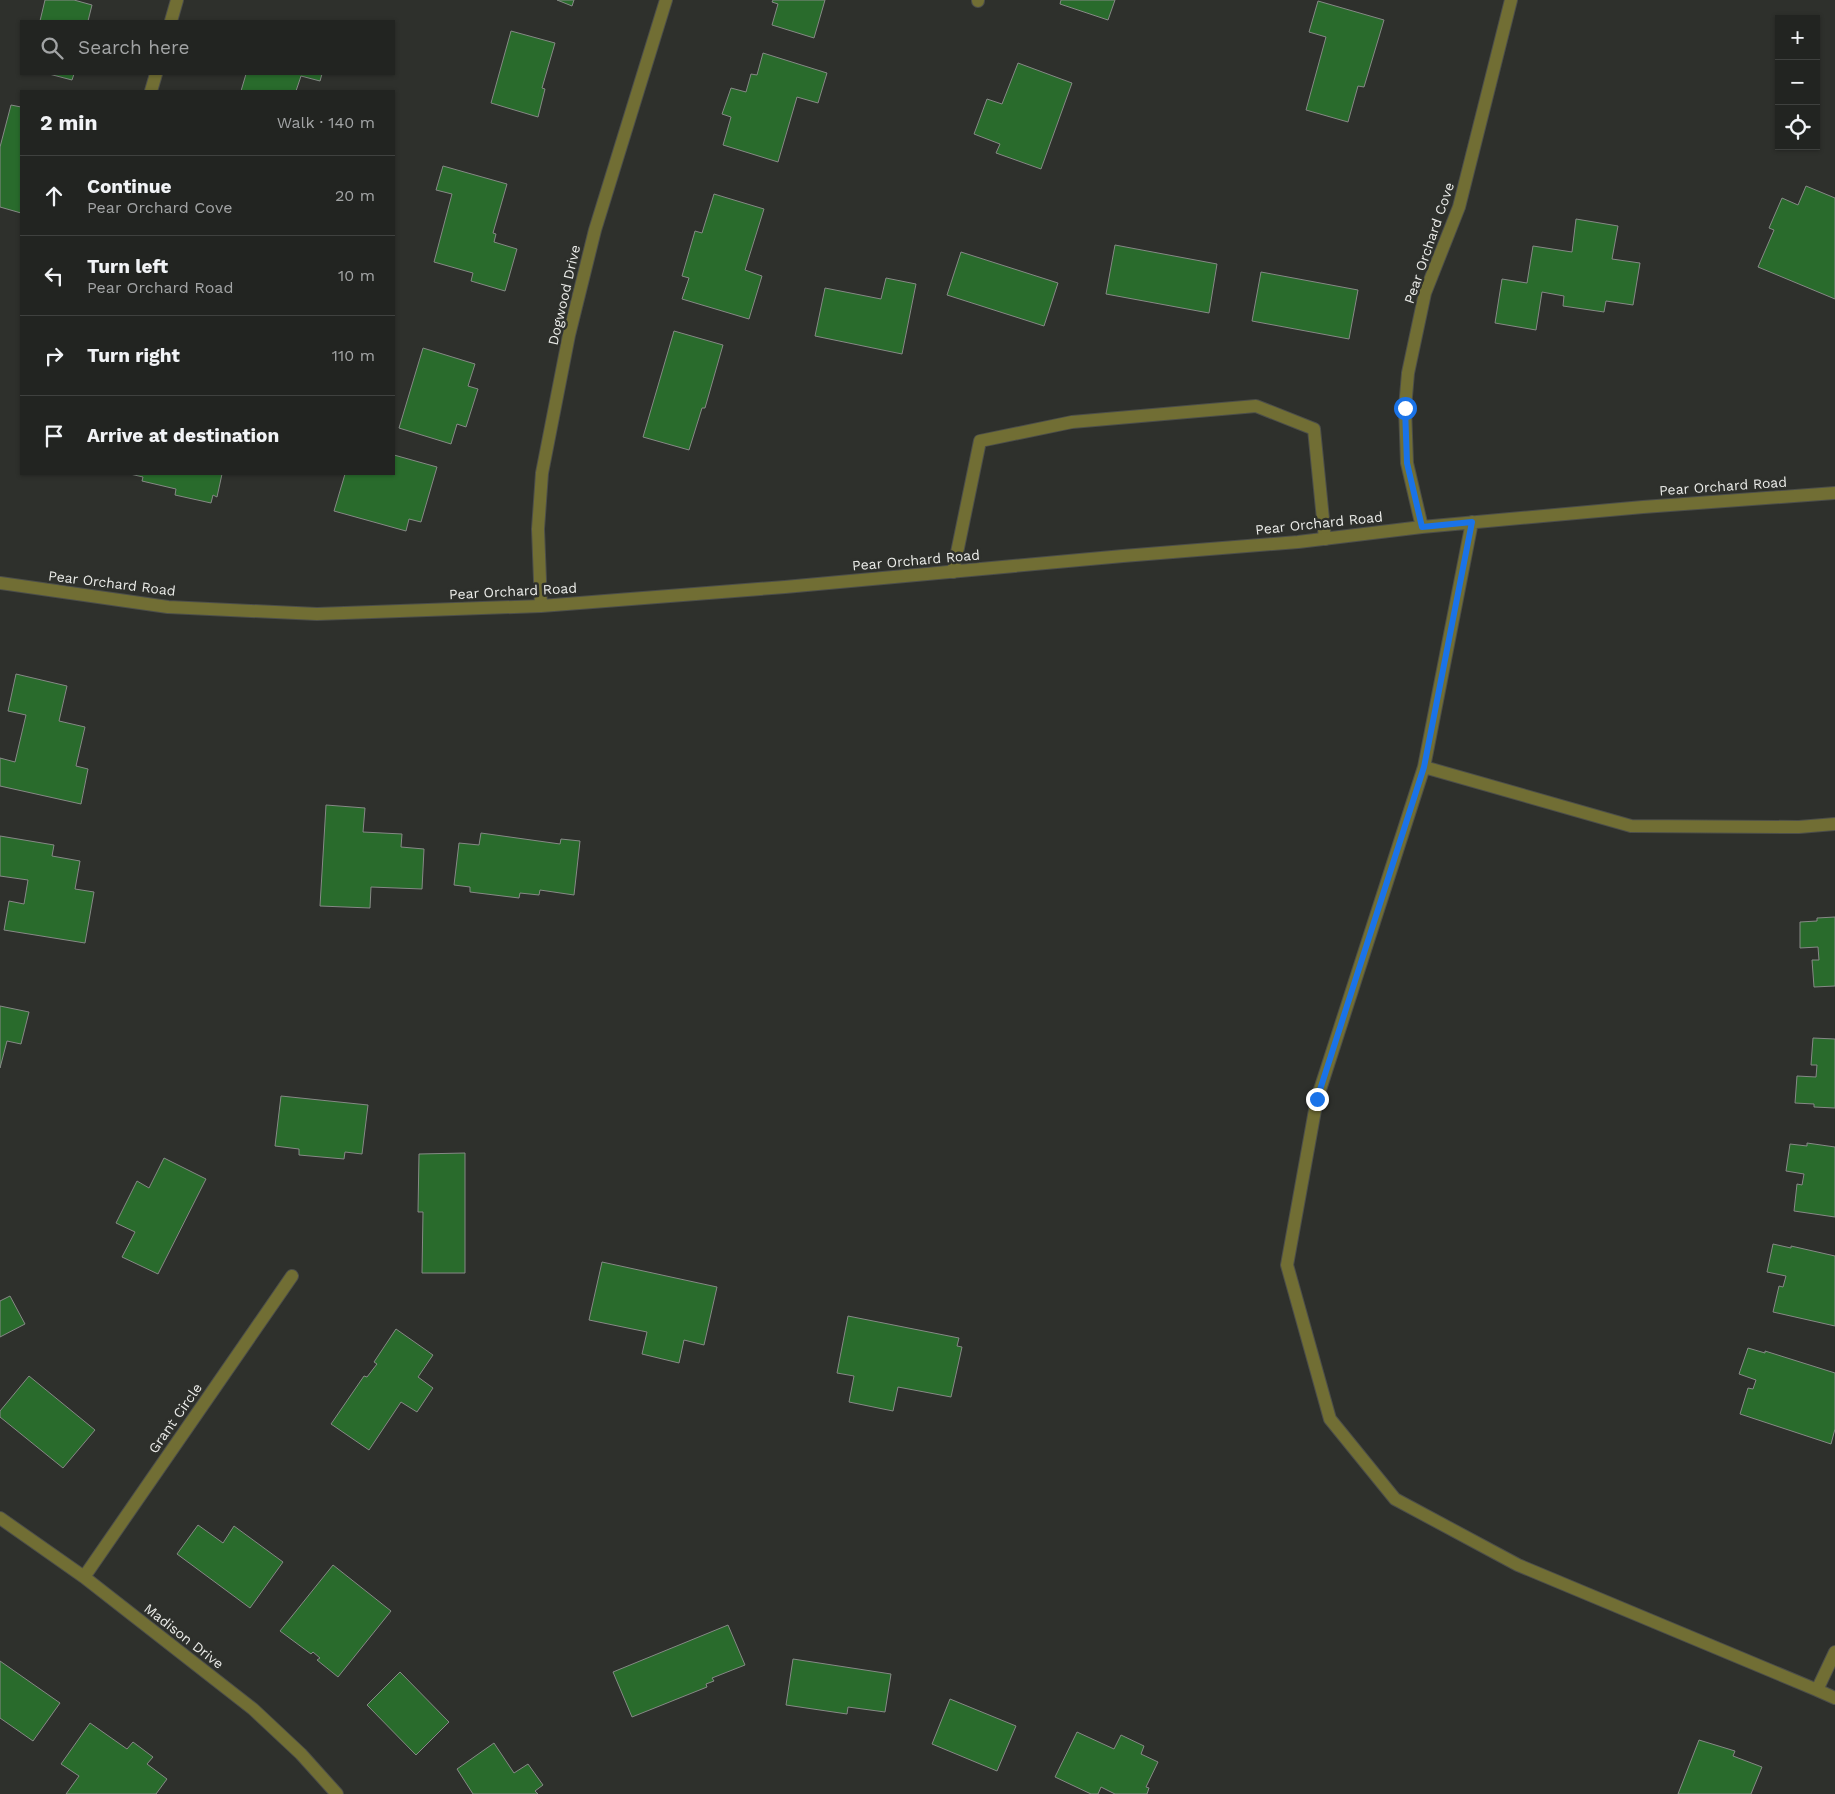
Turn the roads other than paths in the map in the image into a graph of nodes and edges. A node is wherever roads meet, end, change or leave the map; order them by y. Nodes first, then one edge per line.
1 (177, 0) edge
2 (666, 0) edge
3 (1511, 0) edge
4 (171, 20) edge
5 (156, 75) edge
6 (151, 90) edge
7 (1835, 494) edge
8 (1472, 522) junction
9 (1422, 527) junction
10 (1325, 539) junction
11 (953, 572) junction
12 (0, 583) edge
13 (541, 606) junction
14 (1424, 767) junction
15 (1835, 824) edge
16 (292, 1276) dead end
17 (0, 1518) edge
18 (84, 1578) junction
19 (1835, 1652) edge
20 (1816, 1690) junction
21 (1835, 1698) edge
22 (337, 1794) edge

1 - 4 street
2 - 13 street, Dogwood Drive
3 - 9 street, Pear Orchard Cove
5 - 6 street
7 - 8 street, Pear Orchard Road
8 - 9 street, Pear Orchard Road
8 - 14 street
9 - 10 street, Pear Orchard Road
10 - 11 street, Pear Orchard Road
10 - 11 street
11 - 13 street, Pear Orchard Road
12 - 13 street, Pear Orchard Road
14 - 15 street
14 - 20 street
16 - 18 street, Grant Circle
17 - 18 street, Madison Drive
18 - 22 street, Madison Drive
19 - 20 street
20 - 21 street

